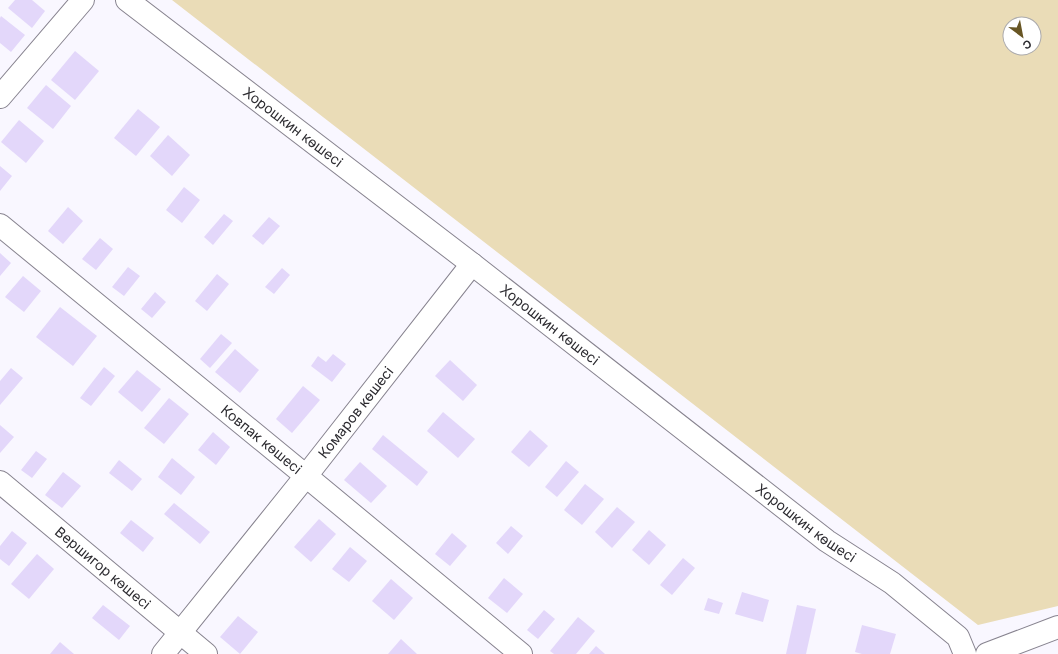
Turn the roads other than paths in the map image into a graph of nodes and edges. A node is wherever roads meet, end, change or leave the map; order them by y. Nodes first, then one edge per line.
1 (83, 0) edge
2 (127, 0) edge
3 (0, 97) edge
4 (0, 225) edge
5 (472, 264) junction
6 (306, 476) junction
7 (0, 482) edge
8 (1058, 627) edge
9 (181, 633) junction
10 (163, 654) edge
11 (206, 654) edge
12 (521, 654) edge
13 (965, 654) edge
14 (987, 654) edge

1 - 3 street
2 - 5 street, Хорошкин көшесі
4 - 6 street, Ковпак көшесі
5 - 6 street, Комаров көшесі
5 - 13 street, Хорошкин көшесі
6 - 9 street, Комаров көшесі
6 - 12 street, Ковпак көшесі
7 - 9 street, Вершигор көшесі
8 - 14 street
9 - 10 street, Комаров көшесі
9 - 11 street, Вершигор көшесі

